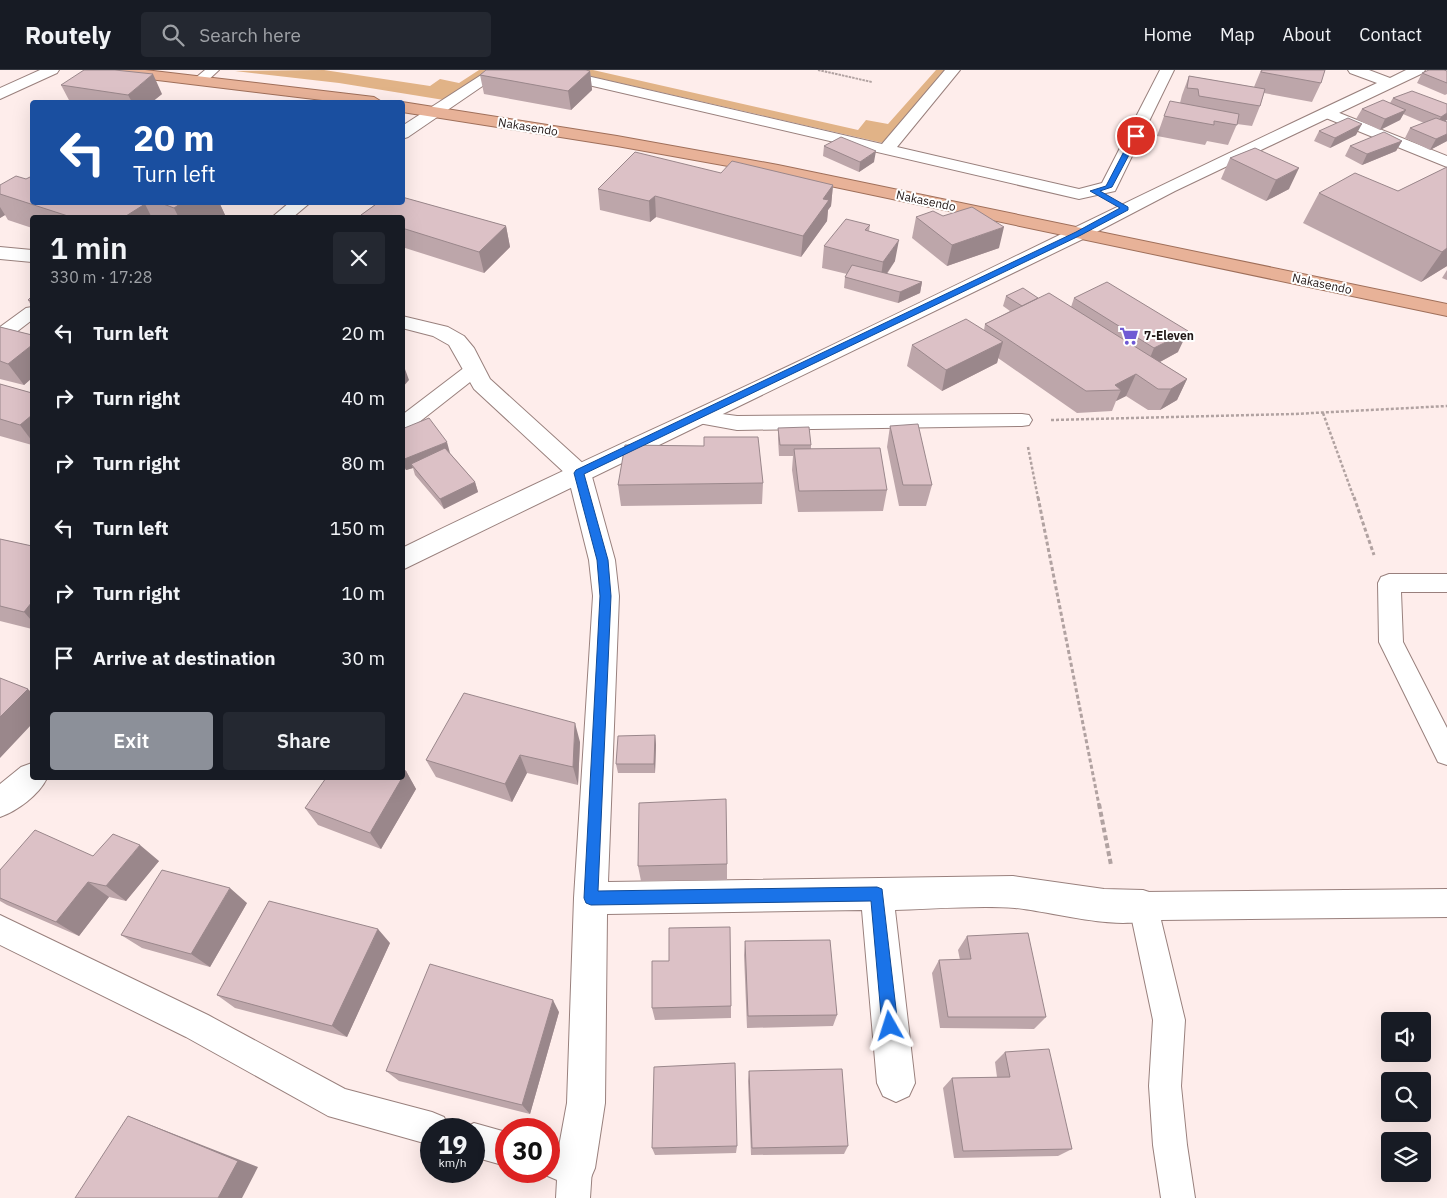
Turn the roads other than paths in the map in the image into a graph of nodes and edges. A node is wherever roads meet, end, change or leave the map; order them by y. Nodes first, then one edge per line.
1 (52, 70) edge
2 (108, 70) edge
3 (213, 70) edge
4 (499, 70) edge
5 (540, 70) edge
6 (953, 70) edge
7 (1168, 70) edge
8 (1355, 70) edge
9 (1418, 70) edge
10 (200, 80) junction
11 (1390, 83) junction
12 (0, 94) edge
13 (358, 100) edge
14 (405, 107) edge
15 (435, 112) junction
16 (1327, 113) junction
17 (405, 132) edge
18 (886, 150) junction
19 (1447, 162) edge
20 (1094, 191) junction
21 (298, 205) edge
22 (1126, 208) junction
23 (284, 215) edge
24 (1078, 234) junction
25 (0, 253) edge
26 (30, 256) edge
27 (1447, 310) edge
28 (30, 314) edge
29 (405, 323) edge
30 (0, 336) edge
31 (472, 372) junction
32 (700, 416) junction
33 (1022, 420) road end
34 (405, 423) edge
35 (579, 473) junction
36 (405, 559) edge
37 (1447, 583) edge
38 (1447, 754) edge
39 (30, 779) edge
40 (0, 803) edge
41 (877, 894) junction
42 (591, 898) junction
43 (1447, 903) edge
44 (1131, 906) junction
45 (0, 930) edge
46 (896, 1083) dead end
47 (420, 1126) edge
48 (566, 1176) edge
49 (1178, 1198) edge

1 - 12 street
2 - 10 highway
3 - 10 lane
4 - 15 street
5 - 18 street
6 - 18 street
7 - 20 street
8 - 11 street
9 - 11 street
10 - 13 highway
11 - 16 street
14 - 15 highway, Nakasendo
15 - 17 street
15 - 24 highway, Nakasendo
16 - 19 street
16 - 22 street
18 - 20 street
20 - 22 street
21 - 23 street
22 - 24 street
24 - 27 highway, Nakasendo
24 - 32 street
25 - 26 street
28 - 30 lane
29 - 31 street
31 - 34 lane
31 - 35 street
32 - 33 lane
32 - 35 street
35 - 36 street
35 - 42 street
37 - 38 lane
39 - 40 street
41 - 42 street
41 - 44 street
41 - 46 street
42 - 48 street
43 - 44 lane
44 - 49 lane
45 - 47 lane

